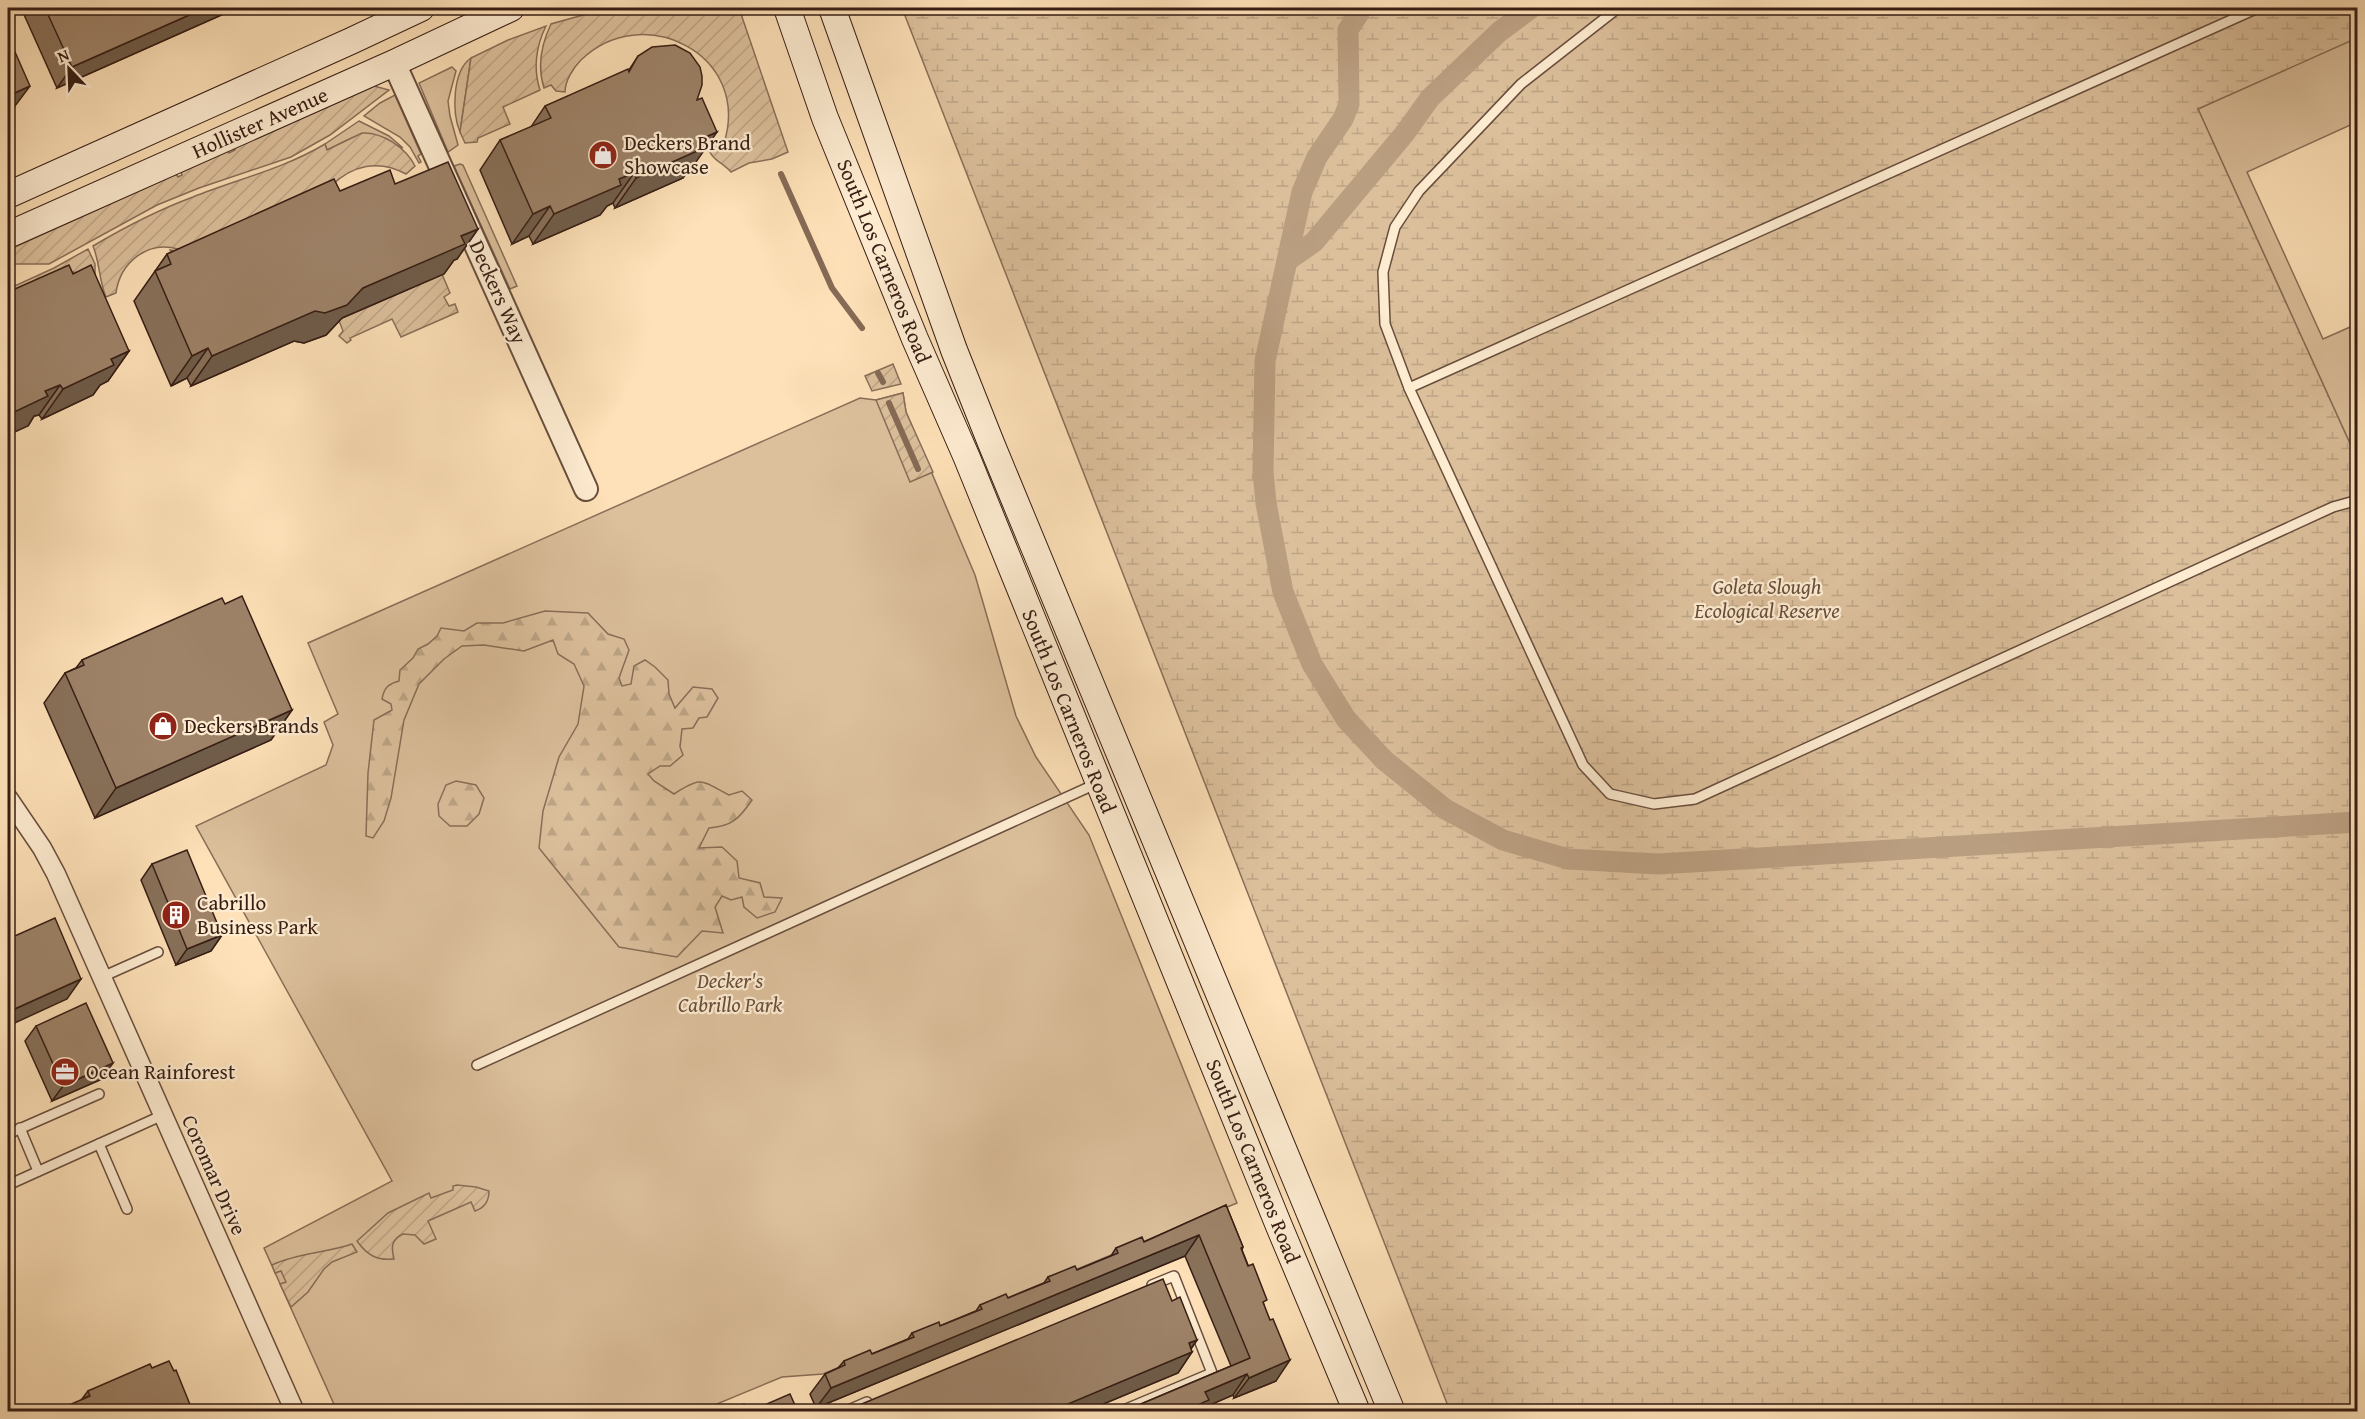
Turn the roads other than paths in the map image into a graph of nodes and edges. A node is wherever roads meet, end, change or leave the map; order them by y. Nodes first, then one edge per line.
1 (421, 8) edge
2 (511, 8) edge
3 (787, 8) edge
4 (832, 8) edge
5 (1618, 8) edge
6 (2258, 8) edge
7 (394, 63) junction
8 (8, 195) edge
9 (8, 235) edge
10 (1409, 388) junction
11 (586, 489) dead end
12 (2358, 500) edge
13 (1098, 783) junction
14 (8, 798) edge
15 (158, 952) dead end
16 (102, 977) junction
17 (477, 1065) dead end
18 (99, 1094) dead end
19 (163, 1115) junction
20 (20, 1128) junction
21 (8, 1134) edge
22 (99, 1144) junction
23 (38, 1171) junction
24 (8, 1185) edge
25 (127, 1209) dead end
26 (1141, 1289) edge
27 (878, 1398) edge
28 (295, 1412) edge
29 (844, 1412) edge
30 (1119, 1412) edge
31 (1358, 1412) edge
32 (1392, 1412) edge

1 - 8 main road, Hollister Avenue
2 - 7 main road, Hollister Avenue
3 - 13 main road, South Los Carneros Road
4 - 32 main road, South Los Carneros Road
5 - 10 lane
6 - 10 lane
7 - 9 main road, Hollister Avenue
7 - 11 street, Deckers Way
10 - 12 lane
13 - 17 lane
13 - 31 main road, South Los Carneros Road
14 - 16 street, Coromar Drive
15 - 16 lane
16 - 19 street, Coromar Drive
18 - 20 lane
19 - 22 lane
19 - 28 street, Coromar Drive
20 - 21 lane
20 - 23 lane
22 - 23 lane
22 - 25 lane
23 - 24 lane
26 - 30 lane
27 - 29 lane

